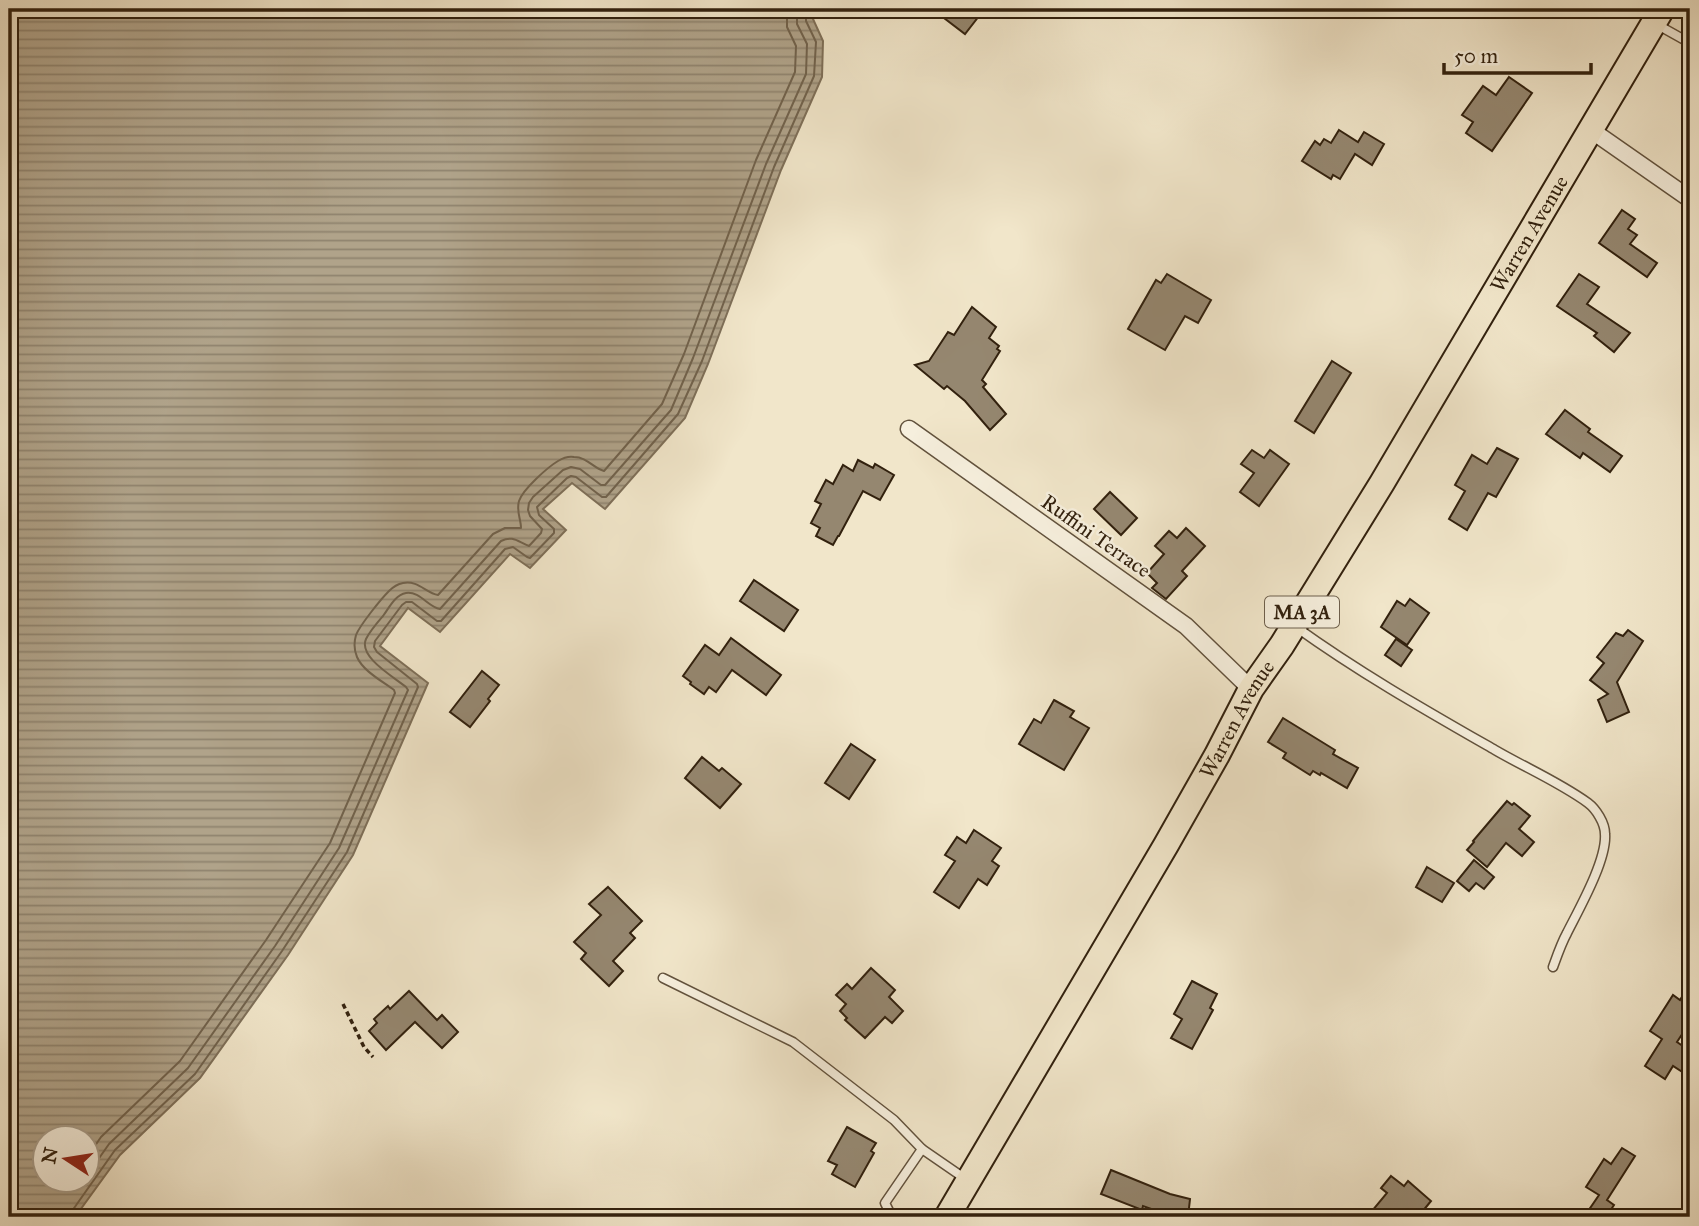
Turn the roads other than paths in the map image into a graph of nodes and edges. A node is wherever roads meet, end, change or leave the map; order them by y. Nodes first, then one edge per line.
1 (1658, 16) edge
2 (1690, 43) edge
3 (1591, 130) junction
4 (1690, 199) edge
5 (909, 429) dead end
6 (1293, 625) junction
7 (1251, 689) junction
8 (1553, 967) dead end
9 (663, 978) dead end
10 (922, 1149) junction
11 (969, 1182) junction
12 (892, 1217) edge
13 (947, 1217) edge

1 - 2 lane
1 - 3 main road, Warren Avenue / MA 3A
3 - 4 street
3 - 6 main road, Warren Avenue / MA 3A
5 - 7 street, Ruffini Terrace
6 - 7 main road, Warren Avenue / MA 3A
6 - 8 lane
7 - 11 main road, Warren Avenue / MA 3A
9 - 10 lane
10 - 11 lane
10 - 12 lane
11 - 13 main road, Warren Avenue / MA 3A

